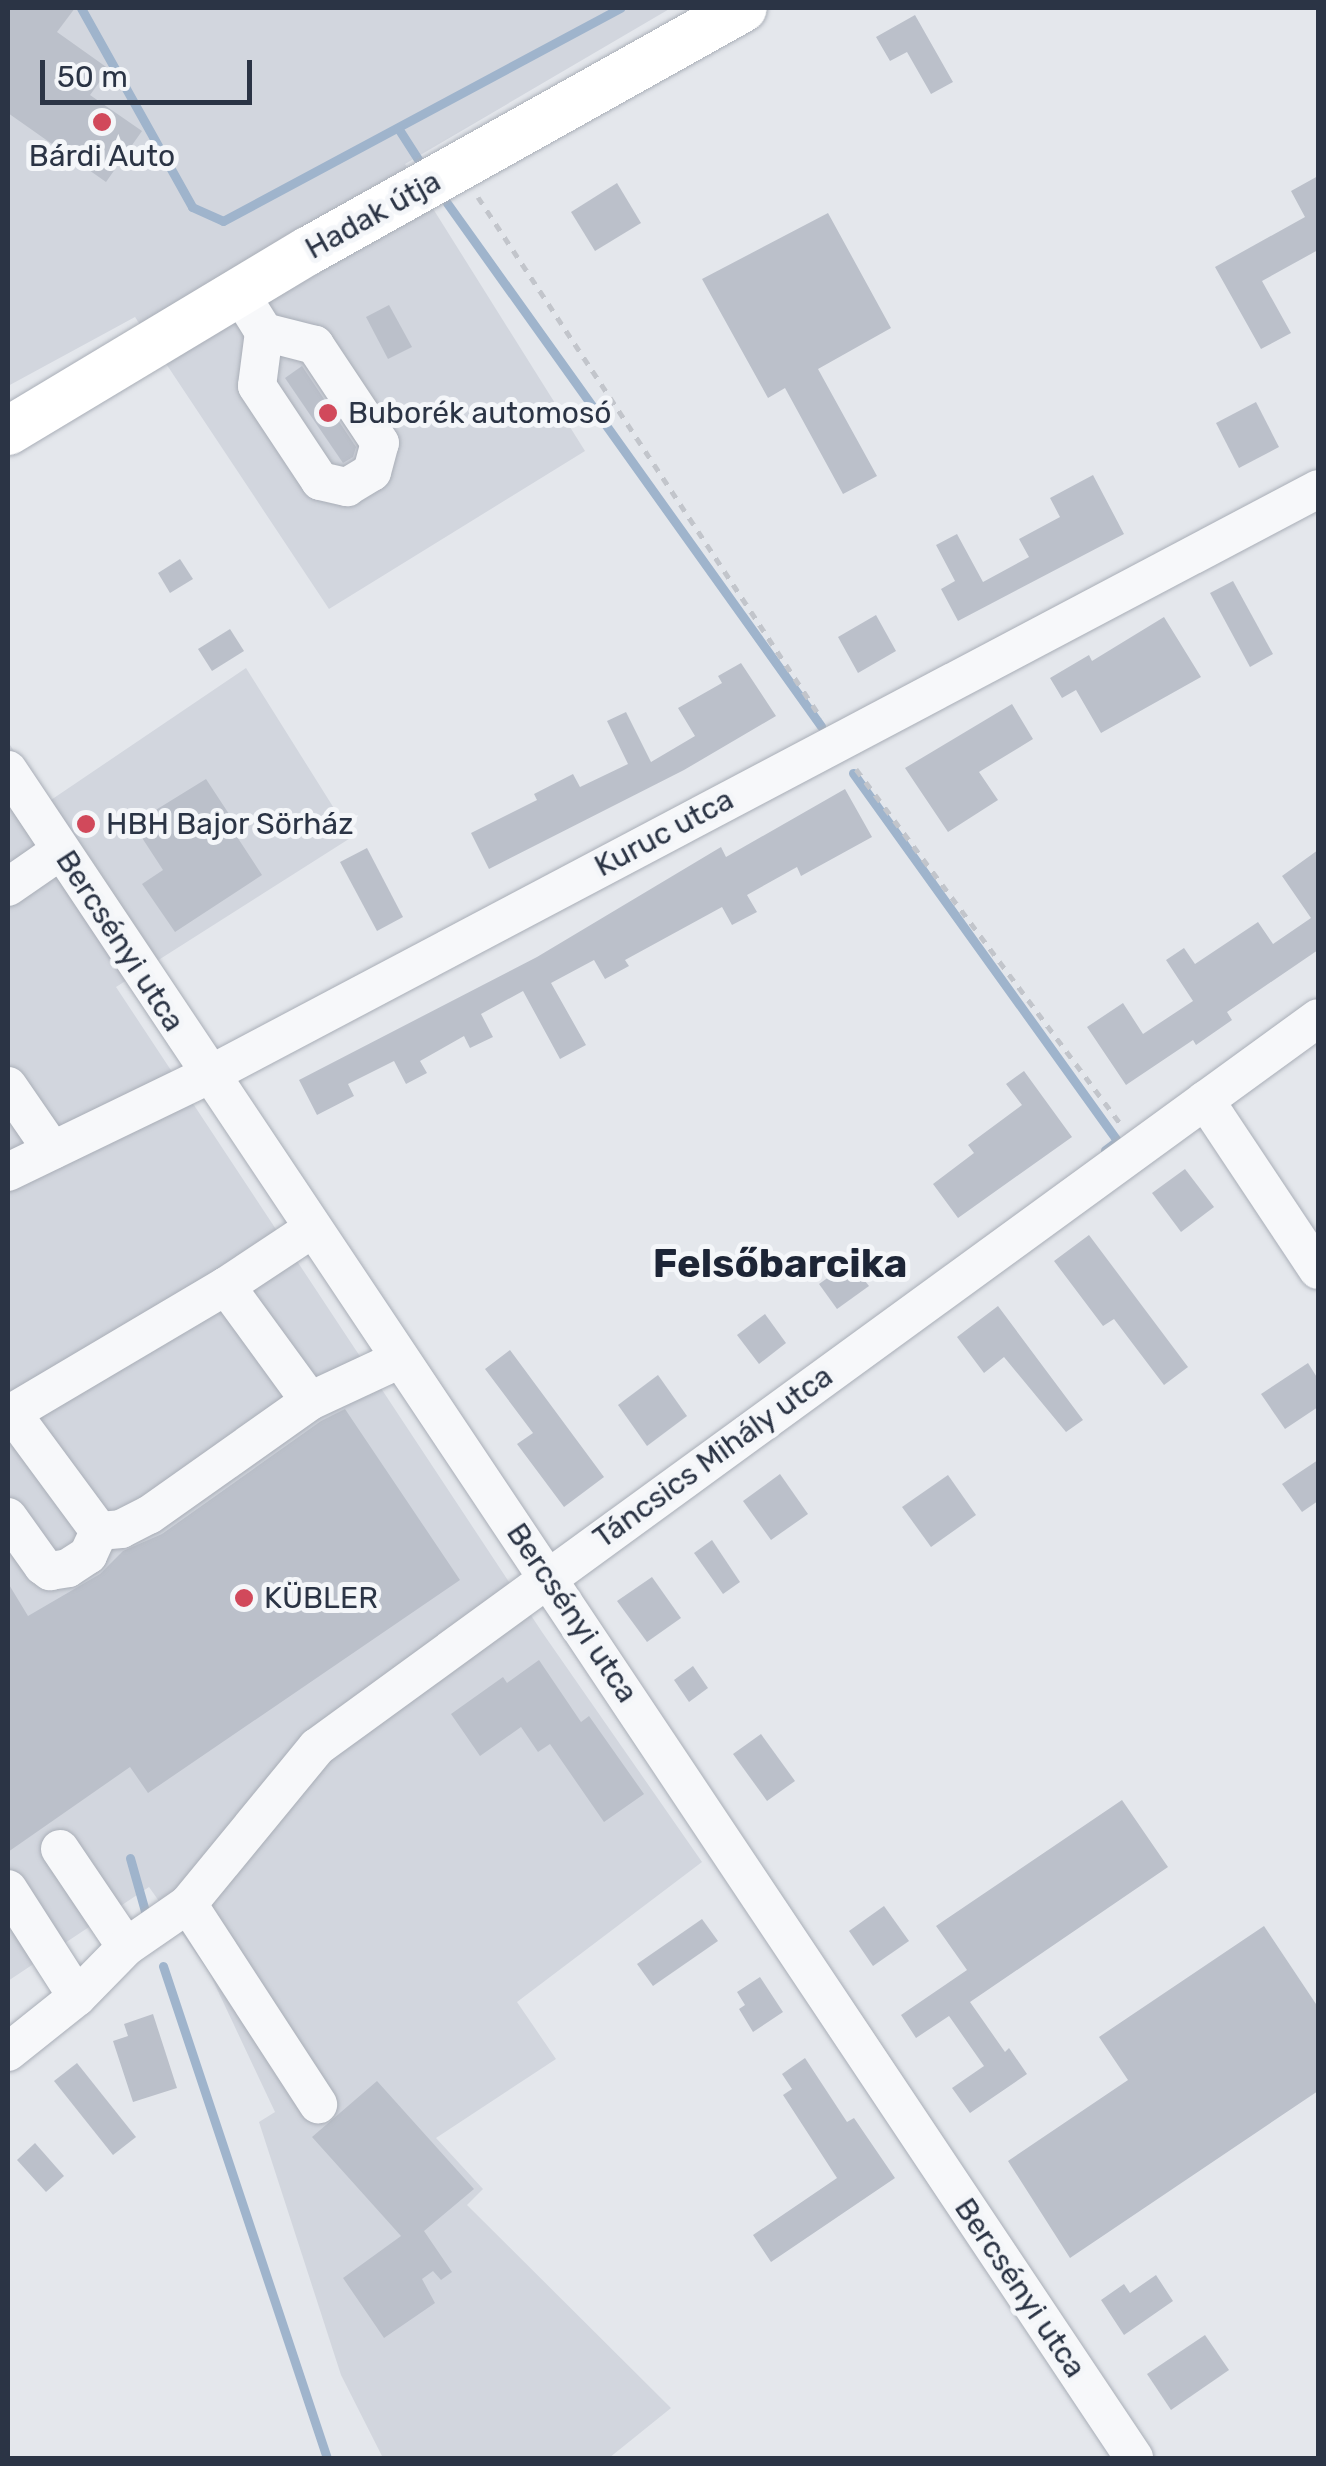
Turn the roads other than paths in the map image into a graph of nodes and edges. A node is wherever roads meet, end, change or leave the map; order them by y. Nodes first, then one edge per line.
1 (742, 8) edge
2 (239, 292) junction
3 (264, 332) dead end
4 (8, 430) edge
5 (1318, 489) edge
6 (8, 770) edge
7 (60, 851) junction
8 (8, 886) edge
9 (1318, 1018) edge
10 (209, 1076) junction
11 (8, 1086) edge
12 (1205, 1100) junction
13 (52, 1150) junction
14 (8, 1172) edge
15 (312, 1229) junction
16 (1318, 1270) edge
17 (226, 1286) junction
18 (400, 1359) junction
19 (310, 1401) junction
20 (10, 1414) edge
21 (8, 1518) edge
22 (99, 1531) junction
23 (548, 1576) junction
24 (60, 1848) dead end
25 (8, 1889) edge
26 (188, 1904) junction
27 (126, 1947) junction
28 (77, 1996) junction
29 (8, 2052) edge
30 (318, 2104) dead end
31 (1134, 2458) edge

1 - 2 main road, Hadak útja
2 - 3 street
2 - 4 main road, Hadak útja
5 - 10 street, Kuruc utca
6 - 7 street, Bercsényi utca
7 - 8 street
7 - 10 street, Bercsényi utca
9 - 12 street, Táncsics Mihály utca
10 - 13 street, Kuruc utca
10 - 15 street, Bercsényi utca
11 - 13 street
12 - 16 street
12 - 23 street, Táncsics Mihály utca
13 - 14 street, Kuruc utca
15 - 17 street
15 - 18 street, Bercsényi utca
17 - 19 street
17 - 20 street
18 - 19 street
18 - 23 street, Bercsényi utca
19 - 22 street
20 - 22 street
21 - 22 street
23 - 26 street, Táncsics Mihály utca
23 - 31 street, Bercsényi utca
24 - 27 street
25 - 28 street
26 - 27 street, Táncsics Mihály utca
26 - 30 street
27 - 28 street, Táncsics Mihály utca
28 - 29 street, Táncsics Mihály utca

